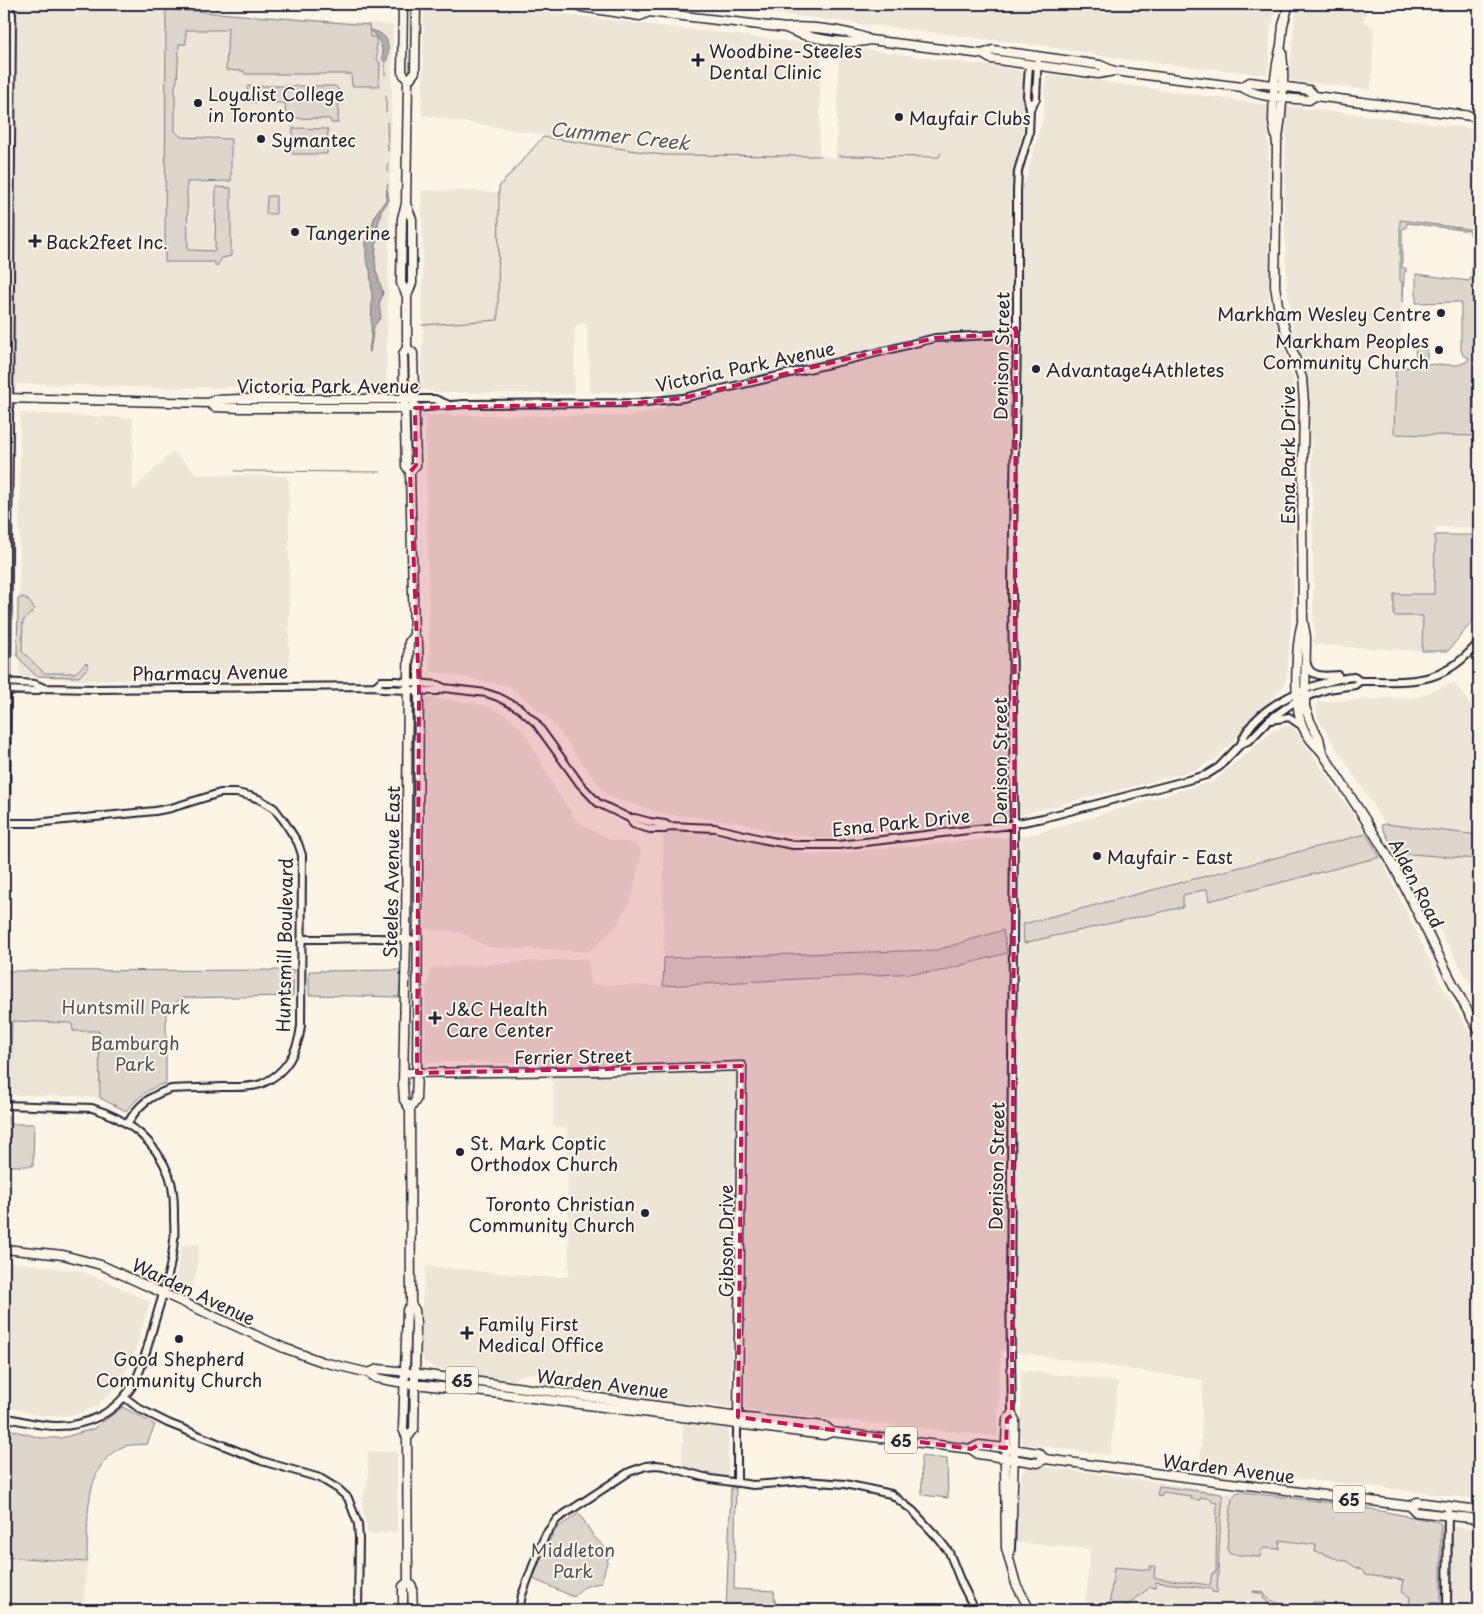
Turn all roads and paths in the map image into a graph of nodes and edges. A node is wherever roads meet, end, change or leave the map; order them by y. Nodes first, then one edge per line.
1 (403, 4) edge
2 (416, 4) edge
3 (577, 4) edge
4 (618, 4) edge
5 (1289, 4) edge
6 (4, 6) edge
7 (648, 12) junction
8 (982, 54) junction
9 (1038, 57) junction
10 (1029, 65) junction
11 (1038, 66) junction
12 (1114, 71) junction
13 (408, 81) junction
14 (1278, 86) junction
15 (1242, 87) junction
16 (1278, 96) junction
17 (1315, 96) junction
18 (1030, 109) junction
19 (1479, 117) edge
20 (1016, 328) junction
21 (407, 348) junction
22 (7, 398) edge
23 (403, 398) junction
24 (414, 399) junction
25 (209, 404) junction
26 (447, 404) junction
27 (403, 408) junction
28 (415, 408) junction
29 (410, 472) junction
30 (1303, 620) junction
31 (414, 635) junction
32 (1479, 642) edge
33 (1306, 660) junction
34 (1357, 679) junction
35 (5, 682) edge
36 (408, 686) junction
37 (419, 686) junction
38 (44, 688) junction
39 (5, 690) edge
40 (1301, 694) junction
41 (1269, 720) junction
42 (1302, 726) junction
43 (1241, 744) junction
44 (1322, 752) junction
45 (5, 823) edge
46 (1014, 824) junction
47 (406, 938) junction
48 (301, 939) junction
49 (417, 940) junction
50 (1479, 1031) edge
51 (742, 1066) joint
52 (404, 1073) junction
53 (417, 1073) junction
54 (4, 1105) edge
55 (410, 1109) junction
56 (128, 1123) junction
57 (4, 1249) edge
58 (162, 1293) junction
59 (411, 1304) junction
60 (369, 1372) junction
61 (404, 1372) junction
62 (415, 1373) junction
63 (404, 1383) junction
64 (415, 1384) junction
65 (124, 1397) junction
66 (655, 1405) junction
67 (649, 1412) junction
68 (1012, 1415) joint
69 (4, 1416) edge
70 (737, 1421) junction
71 (407, 1438) junction
72 (971, 1449) junction
73 (1010, 1449) junction
74 (1010, 1459) junction
75 (1045, 1459) junction
76 (737, 1482) junction
77 (1410, 1506) junction
78 (1448, 1507) junction
79 (1479, 1510) edge
80 (1012, 1516) joint
81 (1448, 1516) junction
82 (1479, 1519) edge
83 (1009, 1557) junction
84 (408, 1582) junction
85 (358, 1610) edge
86 (395, 1610) edge
87 (403, 1610) edge
88 (413, 1610) edge
89 (519, 1610) edge
90 (975, 1610) edge
91 (1030, 1610) edge
92 (1447, 1610) edge

1 - 13 main road, Steeles Avenue East
2 - 13 main road, Steeles Avenue East
3 - 7 main road
4 - 7 main road
5 - 14 main road, Esna Park Drive
6 - 22 street
7 - 8 main road
8 - 9 main road
8 - 10 main road
9 - 11 street, Denison Street
9 - 12 main road
10 - 11 main road
10 - 18 street, Denison Street
11 - 12 main road
11 - 18 street, Denison Street
12 - 15 main road
13 - 21 main road, Steeles Avenue East
14 - 15 main road
14 - 16 main road, Esna Park Drive
14 - 17 main road
15 - 16 main road
16 - 17 main road
16 - 30 main road, Esna Park Drive
17 - 19 main road
18 - 20 street, Denison Street
20 - 26 street, Victoria Park Avenue
20 - 46 street, Denison Street
21 - 23 main road, Steeles Avenue East
21 - 24 main road, Steeles Avenue East
22 - 25 main road, Victoria Park Avenue
22 - 35 street
23 - 24 main road, Victoria Park Avenue
23 - 25 main road, Victoria Park Avenue
23 - 27 main road, Steeles Avenue East
24 - 26 street, Victoria Park Avenue
24 - 28 main road, Steeles Avenue East
25 - 27 main road, Victoria Park Avenue
26 - 28 street, Victoria Park Avenue
27 - 28 main road, Victoria Park Avenue
27 - 29 main road, Steeles Avenue East
28 - 29 main road, Steeles Avenue East
29 - 31 main road, Steeles Avenue East
30 - 33 main road, Esna Park Drive
30 - 40 main road, Esna Park Drive
31 - 36 main road, Steeles Avenue East
31 - 37 main road, Steeles Avenue East
32 - 34 street
33 - 34 street
33 - 40 main road, Esna Park Drive
34 - 40 street
35 - 38 street, Pharmacy Avenue
35 - 39 street
36 - 37 street, Pharmacy Avenue
36 - 38 street, Pharmacy Avenue
36 - 47 main road, Steeles Avenue East
37 - 46 street, Esna Park Drive
37 - 49 main road, Steeles Avenue East
38 - 39 street, Pharmacy Avenue
39 - 45 street
40 - 41 street, Esna Park Drive
40 - 42 main road, Alden Road
40 - 43 street, Esna Park Drive
40 - 44 main road, Alden Road
41 - 42 street
41 - 43 street, Esna Park Drive
42 - 44 main road, Alden Road
43 - 46 street, Esna Park Drive
44 - 50 main road, Alden Road
45 - 48 street, Huntsmill Boulevard
46 - 68 street, Denison Street
47 - 48 street
47 - 49 street
47 - 52 main road, Steeles Avenue East
48 - 56 street, Huntsmill Boulevard
49 - 53 main road, Steeles Avenue East
51 - 53 main road, Ferrier Street
51 - 70 main road, Gibson Drive
52 - 53 main road, Ferrier Street
52 - 55 main road, Steeles Avenue East
53 - 55 main road, Steeles Avenue East
54 - 56 street
55 - 59 main road, Steeles Avenue East
56 - 58 street
57 - 58 main road, Warden Avenue
58 - 60 main road, Warden Avenue
58 - 65 street
59 - 61 main road, Steeles Avenue East
59 - 62 main road, Steeles Avenue East
60 - 61 main road, Warden Avenue
60 - 63 main road, Warden Avenue
61 - 62 main road, Warden Avenue
61 - 63 main road, Steeles Avenue East
62 - 64 main road, Steeles Avenue East
62 - 66 main road, Warden Avenue / 65
63 - 64 main road, Warden Avenue / 65
63 - 71 main road, Steeles Avenue East
64 - 67 main road, Warden Avenue / 65
64 - 71 main road, Steeles Avenue East
65 - 69 street
65 - 85 street
66 - 67 main road
66 - 70 main road, Warden Avenue / 65
67 - 70 main road, Warden Avenue / 65
68 - 73 main road, Denison Street
70 - 72 main road, Warden Avenue / 65
70 - 76 street
71 - 84 main road, Steeles Avenue East
72 - 73 main road, Warden Avenue / 65
72 - 74 main road, Warden Avenue / 65
73 - 74 main road, Denison Street
73 - 75 main road, Warden Avenue / 65
74 - 75 main road, Warden Avenue / 65
74 - 80 main road, Denison Street
74 - 83 main road, Denison Street
75 - 77 main road, Warden Avenue / 65
76 - 89 street
76 - 90 street
77 - 78 main road, Warden Avenue / 65
77 - 81 main road, Warden Avenue / 65
78 - 79 main road, Warden Avenue / 65
78 - 81 street
80 - 83 street, Denison Street
81 - 82 main road, Warden Avenue / 65
81 - 92 street
83 - 91 main road, Denison Street
84 - 87 main road, Steeles Avenue East
84 - 88 main road, Steeles Avenue East
86 - 87 street
87 - 88 street

